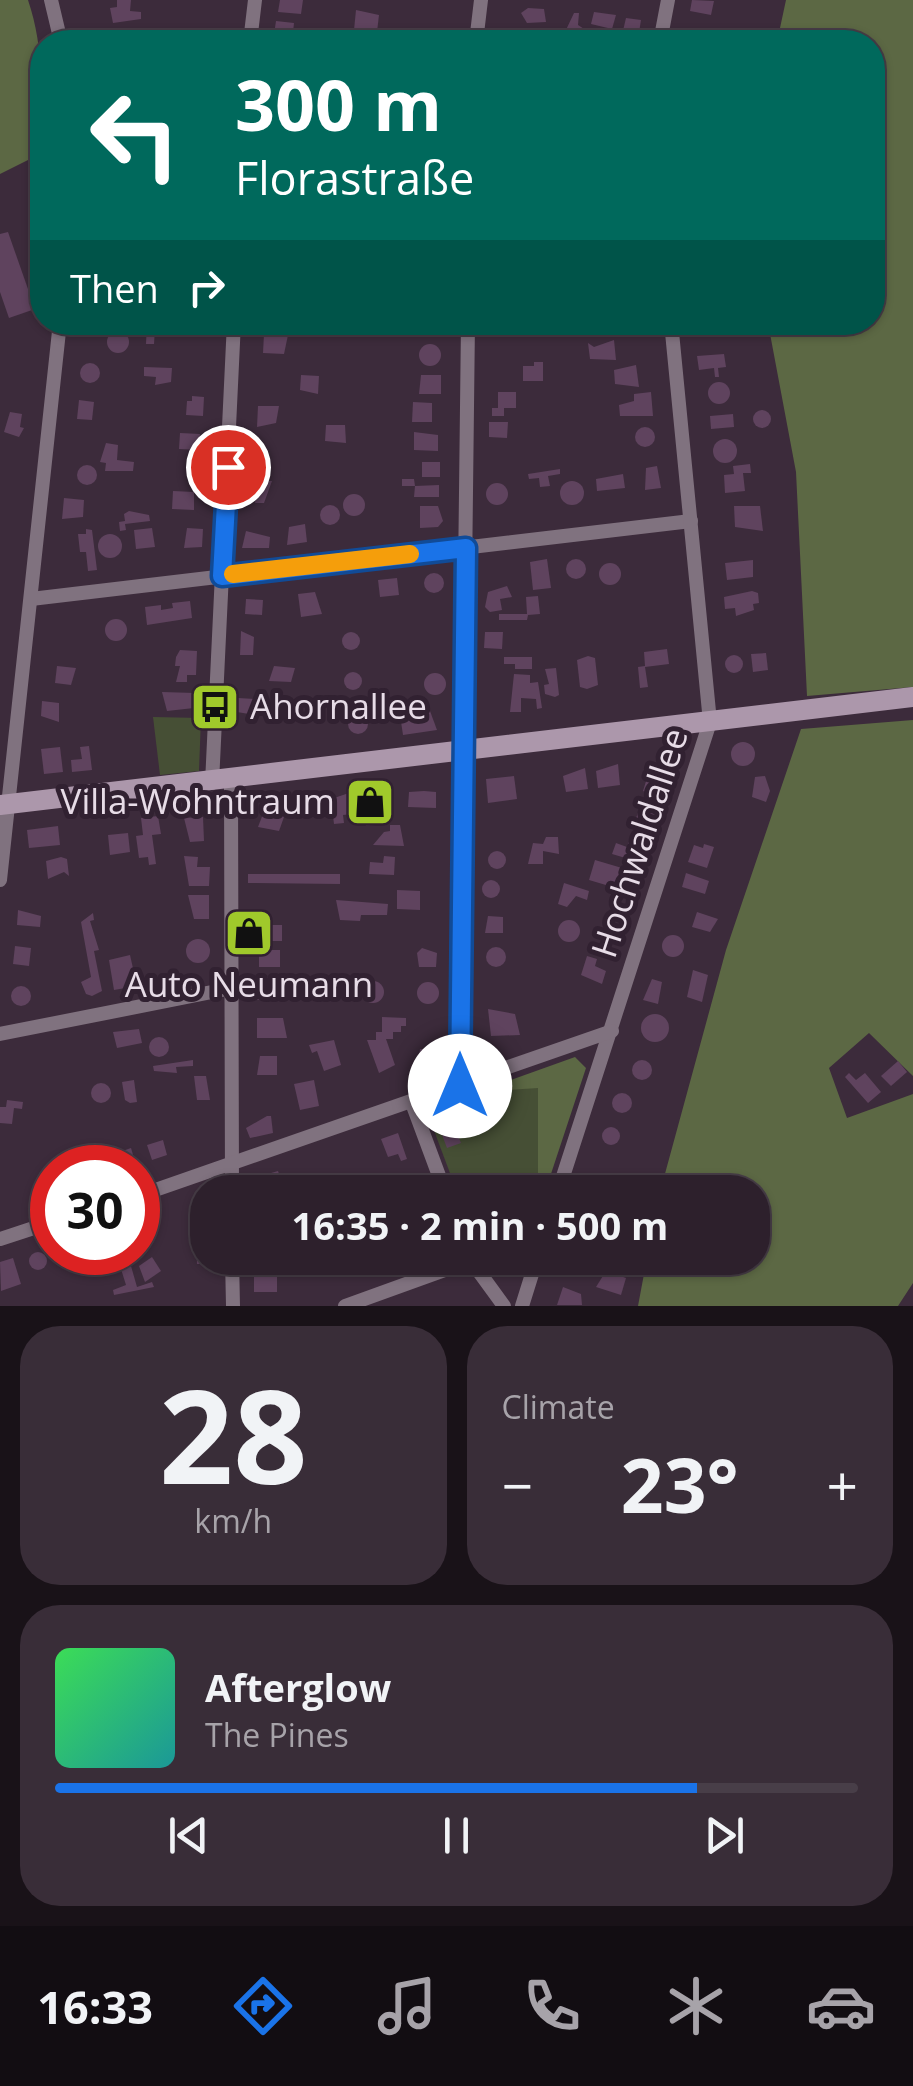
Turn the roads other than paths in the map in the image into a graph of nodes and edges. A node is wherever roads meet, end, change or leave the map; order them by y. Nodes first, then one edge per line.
1 (50, 0) edge
2 (256, 0) edge
3 (481, 0) edge
4 (668, 0) edge
5 (58, 30) edge
6 (252, 30) edge
7 (477, 30) edge
8 (662, 30) edge
9 (59, 335) edge
10 (233, 335) edge
11 (468, 335) edge
12 (672, 335) edge
13 (691, 521) junction
14 (466, 548) junction
15 (222, 576) junction
16 (31, 599) junction
17 (913, 698) edge
18 (710, 722) junction
19 (462, 753) junction
20 (222, 782) junction
21 (4, 805) edge
22 (0, 880) edge
23 (232, 988) junction
24 (612, 1031) junction
25 (0, 1034) edge
26 (460, 1086) junction
27 (412, 1102) junction
28 (232, 1167) junction
29 (232, 1175) edge
30 (439, 1175) edge
31 (564, 1175) edge
32 (160, 1189) edge
33 (30, 1229) edge
34 (0, 1239) edge
35 (232, 1275) edge
36 (427, 1275) edge
37 (483, 1275) edge
38 (532, 1275) edge
39 (232, 1306) edge
40 (344, 1306) edge
41 (504, 1306) edge
42 (522, 1306) edge

1 - 5 street
2 - 6 street
3 - 7 street
4 - 8 street
9 - 16 street
10 - 15 street
11 - 14 street
12 - 13 street, Hochwaldallee
13 - 14 street
13 - 18 street, Hochwaldallee
14 - 15 street
14 - 19 street
15 - 16 street
15 - 20 street
16 - 21 street
17 - 18 main road
18 - 19 main road
18 - 24 street, Hochwaldallee
19 - 20 main road
19 - 26 street
20 - 21 main road
20 - 23 street
21 - 22 street
23 - 25 street
23 - 28 street
24 - 26 street
24 - 31 street, Hochwaldallee
26 - 27 street
27 - 28 street
27 - 30 street
28 - 29 street
28 - 32 street
33 - 34 street
35 - 39 street
36 - 40 street
37 - 41 street
38 - 42 street

